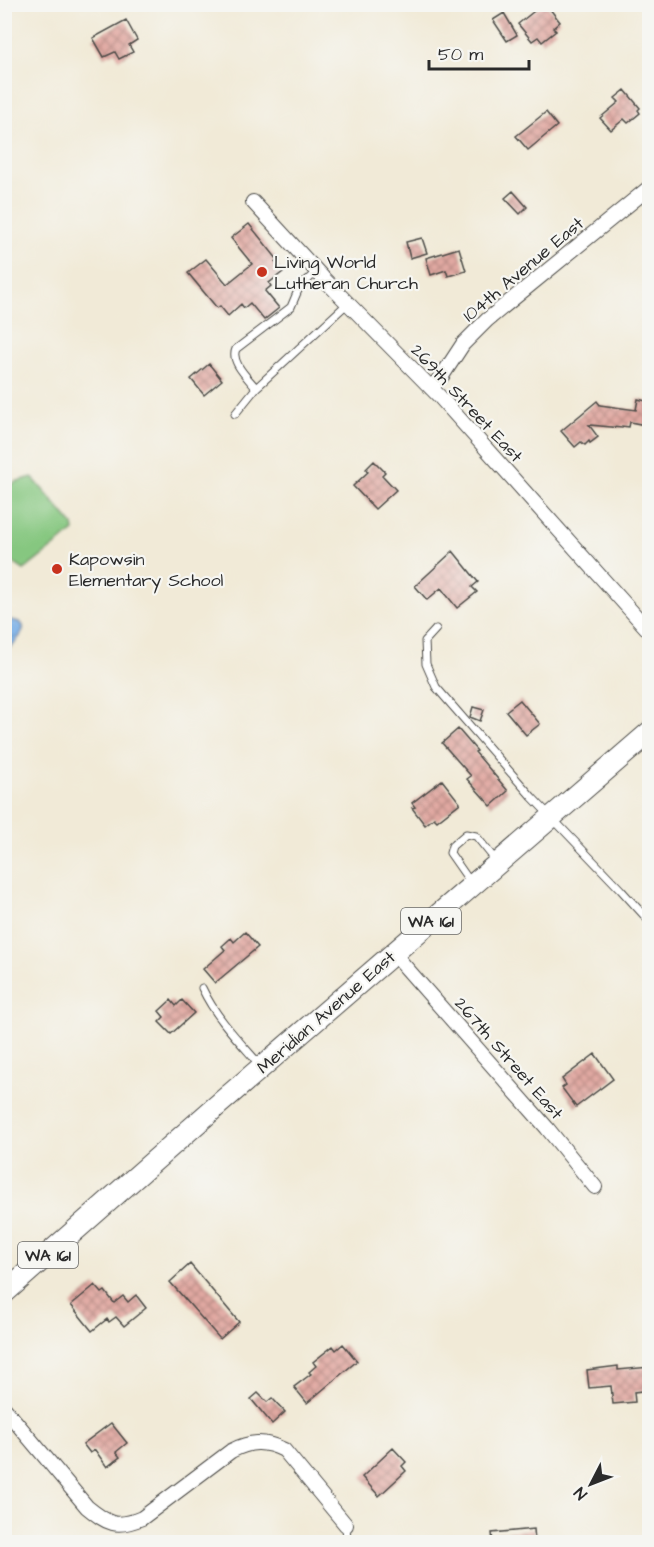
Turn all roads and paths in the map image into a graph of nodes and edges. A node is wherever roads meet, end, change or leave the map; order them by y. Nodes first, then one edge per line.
1 (650, 188) edge
2 (254, 202) dead end
3 (317, 271) junction
4 (348, 303) junction
5 (256, 388) junction
6 (431, 388) junction
7 (235, 414) dead end
8 (436, 629) dead end
9 (650, 632) edge
10 (650, 732) edge
11 (552, 817) junction
12 (498, 864) junction
13 (473, 885) junction
14 (650, 922) edge
15 (394, 954) junction
16 (202, 988) dead end
17 (262, 1067) junction
18 (595, 1186) dead end
19 (4, 1293) edge
20 (4, 1408) edge
21 (346, 1525) joint
22 (347, 1542) edge

1 - 6 street, 104th Avenue East
2 - 3 street, 269th Street East
3 - 4 street, 269th Street East
3 - 5 lane
4 - 5 lane
4 - 6 street, 269th Street East
5 - 7 lane
6 - 9 street, 269th Street East
8 - 11 lane
10 - 11 main road, Meridian Avenue East / WA 161
11 - 12 main road, Meridian Avenue East / WA 161
11 - 14 lane
12 - 13 main road, Meridian Avenue East / WA 161
12 - 13 lane
13 - 15 main road, Meridian Avenue East / WA 161
15 - 17 main road, Meridian Avenue East / WA 161
15 - 18 street, 267th Street East
16 - 17 lane
17 - 19 main road, Meridian Avenue East / WA 161
20 - 21 street
21 - 22 lane

